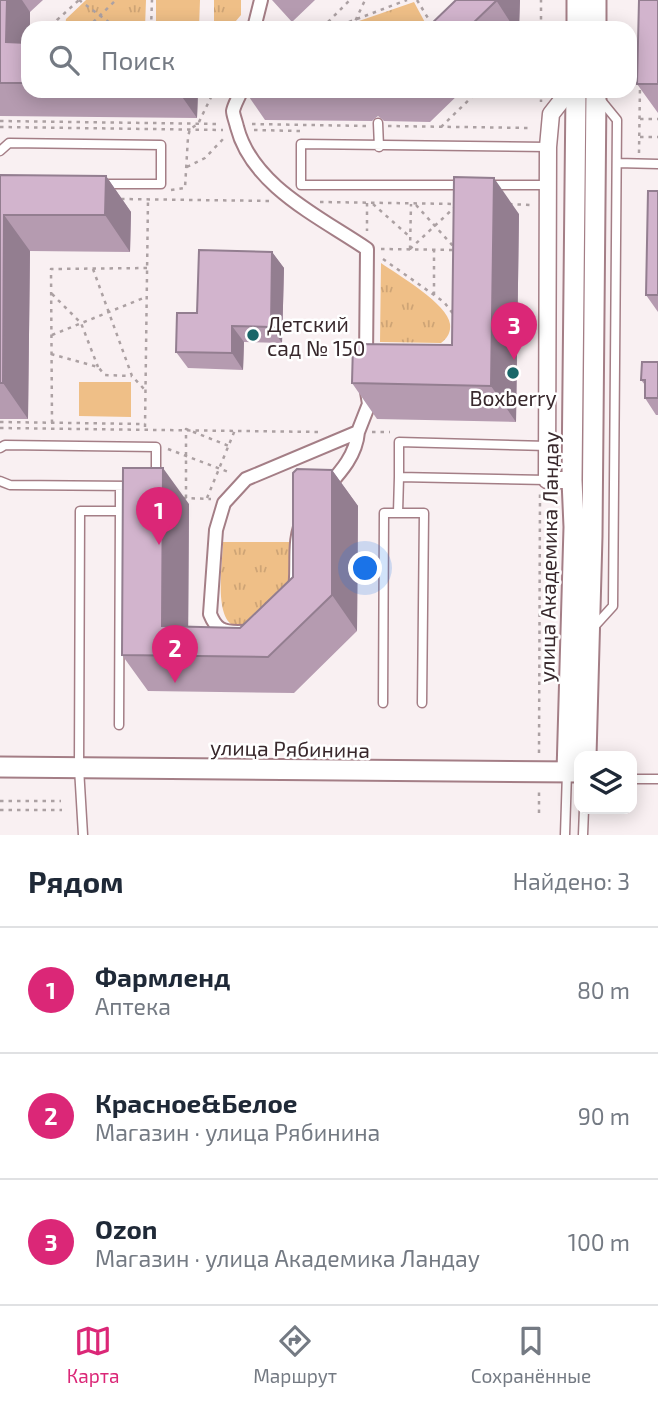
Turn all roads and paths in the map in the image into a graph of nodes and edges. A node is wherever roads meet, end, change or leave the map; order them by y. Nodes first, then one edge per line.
1 (79, 0) edge
2 (116, 0) edge
3 (152, 0) edge
4 (261, 0) edge
5 (350, 0) edge
6 (365, 0) edge
7 (407, 0) edge
8 (417, 0) edge
9 (541, 0) edge
10 (100, 16) junction
11 (356, 19) junction
12 (57, 21) edge
13 (95, 21) edge
14 (107, 21) edge
15 (151, 21) edge
16 (256, 21) edge
17 (329, 21) edge
18 (351, 21) edge
19 (430, 21) edge
20 (541, 21) edge
21 (640, 48) edge
22 (637, 60) edge
23 (640, 83) edge
24 (211, 98) edge
25 (238, 98) edge
26 (471, 98) edge
27 (564, 98) edge
28 (576, 98) edge
29 (596, 98) edge
30 (600, 98) edge
31 (640, 119) junction
32 (658, 119) edge
33 (0, 121) edge
34 (379, 123) dead end
35 (198, 124) junction
36 (0, 127) edge
37 (441, 127) dead end
38 (235, 128) junction
39 (190, 129) junction
40 (302, 131) dead end
41 (503, 133) dead end
42 (531, 133) dead end
43 (639, 137) junction
44 (658, 137) edge
45 (379, 146) junction
46 (548, 147) junction
47 (0, 150) edge
48 (617, 163) junction
49 (639, 163) junction
50 (658, 164) edge
51 (185, 168) junction
52 (91, 184) edge
53 (548, 185) junction
54 (164, 191) dead end
55 (153, 192) dead end
56 (121, 199) dead end
57 (148, 200) junction
58 (298, 202) junction
59 (367, 203) junction
60 (372, 203) junction
61 (412, 203) junction
62 (457, 204) junction
63 (506, 204) dead end
64 (530, 205) dead end
65 (457, 215) edge
66 (435, 225) junction
67 (410, 237) junction
68 (457, 238) edge
69 (367, 249) junction
70 (410, 249) junction
71 (434, 250) junction
72 (457, 250) junction
73 (147, 268) junction
74 (93, 269) junction
75 (51, 293) junction
76 (434, 295) junction
77 (146, 297) junction
78 (456, 303) edge
79 (109, 312) junction
80 (456, 316) edge
81 (455, 322) edge
82 (81, 323) junction
83 (51, 335) junction
84 (51, 354) junction
85 (98, 367) junction
86 (132, 376) junction
87 (145, 390) junction
88 (0, 422) edge
89 (52, 423) junction
90 (145, 426) junction
91 (0, 428) edge
92 (186, 429) junction
93 (235, 430) junction
94 (358, 432) junction
95 (398, 432) dead end
96 (150, 437) dead end
97 (229, 446) junction
98 (548, 446) junction
99 (0, 448) edge
100 (166, 449) dead end
101 (186, 456) junction
102 (219, 469) junction
103 (398, 477) junction
104 (246, 479) junction
105 (547, 480) junction
106 (572, 480) junction
107 (0, 481) edge
108 (120, 486) junction
109 (144, 486) edge
110 (156, 486) edge
111 (186, 498) dead end
112 (208, 498) dead end
113 (120, 511) junction
114 (398, 513) junction
115 (589, 633) junction
116 (383, 703) dead end
117 (422, 703) dead end
118 (119, 725) dead end
119 (586, 751) edge
120 (0, 767) edge
121 (79, 768) junction
122 (573, 772) edge
123 (637, 779) edge
124 (658, 779) edge
125 (0, 801) edge
126 (61, 801) dead end
127 (0, 810) edge
128 (62, 810) dead end
129 (584, 814) edge
130 (83, 835) edge
131 (565, 835) edge
132 (583, 835) edge

1 - 10 path
1 - 12 path
2 - 10 path
3 - 15 path
4 - 16 street
5 - 17 path
6 - 11 path
7 - 11 path
8 - 19 path
9 - 20 path
10 - 13 path
10 - 14 path
11 - 18 path
21 - 22 path
23 - 31 path
24 - 35 path
25 - 38 street
26 - 37 path
27 - 46 street
28 - 106 street, улица Академика Ландау
29 - 115 street, улица Академика Ландау
30 - 48 lane
31 - 32 path
31 - 43 path
33 - 35 path
34 - 45 lane
35 - 38 path
35 - 39 path
36 - 39 path
38 - 39 path
38 - 40 path
38 - 51 path
38 - 58 street
39 - 51 path
41 - 42 path
43 - 44 path
43 - 49 path
45 - 46 lane
45 - 53 lane
46 - 53 street
47 - 52 lane
48 - 49 lane
48 - 115 lane
49 - 50 lane
51 - 54 path
53 - 98 street
55 - 57 path
56 - 57 path
57 - 58 path
57 - 73 path
58 - 59 path
58 - 69 street
59 - 60 path
59 - 69 path
60 - 61 path
60 - 67 path
61 - 62 path
61 - 66 path
61 - 67 path
62 - 65 path
62 - 66 path
63 - 64 path
66 - 70 path
66 - 72 path
67 - 70 path
68 - 72 path
69 - 70 path
69 - 76 path
69 - 94 street
70 - 71 path
71 - 72 path
71 - 76 path
73 - 74 path
73 - 77 path
74 - 75 path
74 - 79 path
75 - 82 path
75 - 83 path
76 - 81 path
77 - 79 path
77 - 87 path
78 - 80 path
79 - 82 path
79 - 86 path
82 - 83 path
82 - 85 path
83 - 84 path
84 - 85 path
84 - 89 path
85 - 86 path
86 - 87 path
87 - 90 path
88 - 89 path
89 - 90 path
90 - 91 path
90 - 92 path
90 - 96 path
92 - 93 path
92 - 97 path
92 - 101 path
93 - 94 path
93 - 97 path
94 - 95 path
94 - 104 street
94 - 104 street
97 - 102 path
98 - 103 lane
98 - 105 street
99 - 110 lane
100 - 101 path
101 - 102 path
101 - 111 path
102 - 104 path
102 - 112 path
103 - 105 lane
103 - 114 lane
105 - 106 street
106 - 122 street, улица Академика Ландау
107 - 108 lane
108 - 109 lane
108 - 113 lane
113 - 118 lane
113 - 121 lane
114 - 116 lane
114 - 117 lane
115 - 119 street, улица Академика Ландау
120 - 121 street, улица Рябинина
121 - 122 street, улица Рябинина
121 - 130 lane
122 - 131 lane
123 - 124 lane
125 - 126 path
127 - 128 path
129 - 132 lane

